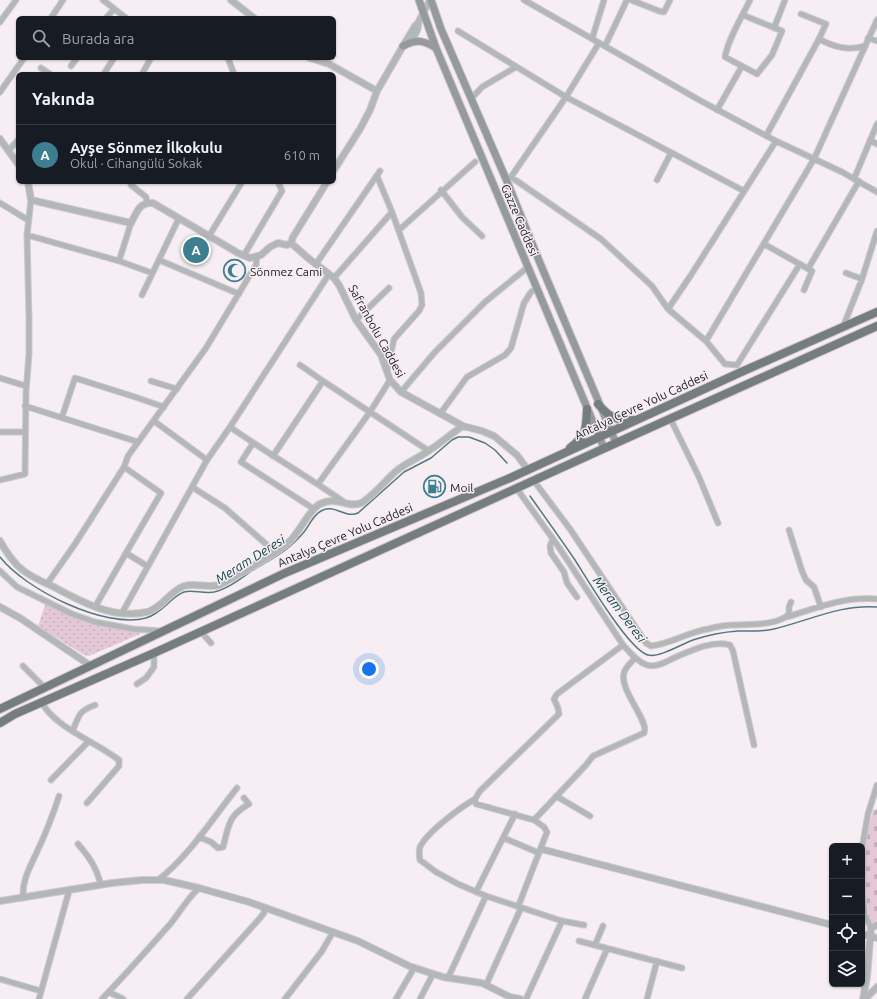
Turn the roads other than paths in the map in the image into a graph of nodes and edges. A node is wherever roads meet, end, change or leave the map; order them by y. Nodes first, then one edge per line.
1 (16, 0) edge
2 (63, 0) edge
3 (103, 0) edge
4 (231, 0) edge
5 (418, 0) edge
6 (431, 0) edge
7 (524, 0) edge
8 (604, 0) edge
9 (627, 0) edge
10 (631, 0) edge
11 (670, 0) edge
12 (750, 0) edge
13 (785, 0) edge
14 (114, 9) junction
15 (423, 14) junction
16 (801, 14) dead end
17 (743, 15) junction
18 (52, 16) edge
19 (108, 16) edge
20 (123, 16) edge
21 (251, 16) edge
22 (877, 20) edge
23 (0, 22) edge
24 (774, 28) junction
25 (458, 31) dead end
26 (868, 38) junction
27 (592, 39) junction
28 (819, 39) junction
29 (877, 41) edge
30 (599, 43) junction
31 (403, 46) junction
32 (605, 46) junction
33 (865, 46) junction
34 (436, 48) junction
35 (23, 60) edge
36 (76, 60) edge
37 (113, 60) edge
38 (150, 60) edge
39 (229, 60) edge
40 (317, 60) edge
41 (71, 66) dead end
42 (742, 66) junction
43 (516, 67) junction
44 (41, 68) dead end
45 (47, 72) edge
46 (105, 72) dead end
47 (143, 72) edge
48 (233, 72) edge
49 (376, 91) junction
50 (0, 92) edge
51 (566, 97) junction
52 (472, 98) junction
53 (717, 110) junction
54 (877, 124) edge
55 (766, 136) junction
56 (0, 139) edge
57 (870, 140) junction
58 (776, 141) junction
59 (16, 142) edge
60 (877, 144) edge
61 (8, 150) junction
62 (671, 153) junction
63 (814, 159) junction
64 (16, 161) edge
65 (475, 162) dead end
66 (336, 167) edge
67 (380, 171) dead end
68 (377, 176) junction
69 (509, 178) junction
70 (657, 180) dead end
71 (856, 180) junction
72 (28, 184) edge
73 (131, 184) edge
74 (241, 184) edge
75 (279, 184) edge
76 (326, 184) edge
77 (441, 190) junction
78 (744, 191) junction
79 (877, 192) edge
80 (31, 200) junction
81 (0, 203) edge
82 (146, 203) junction
83 (392, 212) junction
84 (179, 218) junction
85 (28, 220) junction
86 (131, 223) junction
87 (398, 230) junction
88 (877, 231) edge
89 (27, 235) junction
90 (209, 236) junction
91 (482, 236) dead end
92 (291, 243) junction
93 (764, 244) junction
94 (244, 255) junction
95 (257, 256) junction
96 (119, 260) junction
97 (159, 260) junction
98 (316, 264) junction
99 (800, 264) junction
100 (528, 267) junction
101 (808, 269) junction
102 (152, 273) junction
103 (846, 273) dead end
104 (331, 276) junction
105 (862, 279) junction
106 (389, 288) dead end
107 (537, 288) junction
108 (804, 290) dead end
109 (142, 294) dead end
110 (239, 294) junction
111 (668, 309) junction
112 (877, 312) edge
113 (356, 320) junction
114 (877, 326) edge
115 (843, 327) junction
116 (706, 340) junction
117 (300, 365) dead end
118 (738, 369) junction
119 (387, 372) junction
120 (0, 378) edge
121 (390, 380) junction
122 (151, 381) dead end
123 (323, 381) junction
124 (26, 386) junction
125 (177, 388) junction
126 (401, 392) junction
127 (598, 404) junction
128 (25, 406) junction
129 (164, 407) junction
130 (587, 409) junction
131 (370, 412) junction
132 (440, 414) junction
133 (62, 417) junction
134 (670, 418) junction
135 (638, 420) junction
136 (154, 421) junction
137 (463, 426) junction
138 (230, 427) junction
139 (0, 432) edge
140 (24, 432) junction
141 (611, 432) junction
142 (600, 437) junction
143 (138, 442) junction
144 (253, 443) junction
145 (616, 443) junction
146 (604, 448) junction
147 (429, 451) junction
148 (562, 454) junction
149 (273, 456) junction
150 (207, 460) junction
151 (124, 467) junction
152 (528, 470) junction
153 (0, 480) edge
154 (534, 481) junction
155 (318, 484) junction
156 (192, 486) junction
157 (517, 489) junction
158 (344, 502) junction
159 (314, 509) junction
160 (718, 523) dead end
161 (789, 530) dead end
162 (553, 539) junction
163 (0, 541) edge
164 (275, 552) junction
165 (126, 553) junction
166 (147, 566) junction
167 (0, 572) edge
168 (47, 584) junction
169 (577, 597) dead end
170 (877, 599) edge
171 (790, 602) dead end
172 (821, 606) junction
173 (95, 607) junction
174 (0, 609) edge
175 (122, 613) junction
176 (786, 618) junction
177 (165, 631) junction
178 (201, 632) junction
179 (211, 643) dead end
180 (623, 645) junction
181 (154, 654) junction
182 (635, 658) junction
183 (23, 666) dead end
184 (91, 666) junction
185 (137, 684) dead end
186 (45, 688) junction
187 (42, 703) junction
188 (94, 705) dead end
189 (0, 709) edge
190 (0, 723) edge
191 (73, 730) junction
192 (89, 741) junction
193 (754, 745) dead end
194 (51, 780) dead end
195 (877, 785) edge
196 (237, 788) dead end
197 (59, 796) dead end
198 (556, 796) junction
199 (244, 798) dead end
200 (475, 799) junction
201 (87, 803) dead end
202 (515, 814) junction
203 (590, 816) dead end
204 (534, 820) junction
205 (199, 837) junction
206 (504, 838) junction
207 (863, 843) edge
208 (78, 844) dead end
209 (540, 851) junction
210 (158, 880) junction
211 (100, 885) junction
212 (199, 888) junction
213 (69, 891) junction
214 (476, 892) junction
215 (486, 896) junction
216 (23, 898) junction
217 (0, 901) edge
218 (264, 908) junction
219 (520, 908) junction
220 (865, 915) edge
221 (562, 921) junction
222 (829, 924) edge
223 (584, 925) dead end
224 (877, 925) edge
225 (603, 926) dead end
226 (870, 928) junction
227 (333, 932) junction
228 (865, 935) edge
229 (870, 936) junction
230 (877, 938) edge
231 (579, 941) dead end
232 (595, 945) junction
233 (607, 949) junction
234 (657, 960) junction
235 (414, 968) junction
236 (682, 968) dead end
237 (433, 974) junction
238 (448, 978) junction
239 (0, 979) edge
240 (486, 985) junction
241 (877, 987) edge
242 (41, 991) junction
243 (108, 992) junction
244 (39, 999) edge
245 (102, 999) edge
246 (123, 999) edge
247 (187, 999) edge
248 (285, 999) edge
249 (396, 999) edge
250 (420, 999) edge
251 (520, 999) edge
252 (526, 999) edge
253 (585, 999) edge
254 (647, 999) edge
255 (864, 999) edge

1 - 23 street
2 - 18 street
3 - 14 street
4 - 21 street
5 - 15 main road, Gazze Caddesi
6 - 15 street
6 - 52 main road, Gazze Caddesi
7 - 27 street
8 - 27 street
9 - 32 street
10 - 11 street
12 - 17 street
13 - 24 street
14 - 19 street
14 - 20 street
15 - 31 street
15 - 34 main road, Gazze Caddesi
16 - 28 street
17 - 24 street
17 - 42 street
22 - 26 street
24 - 42 street
25 - 43 street
26 - 29 street
26 - 33 street
27 - 30 street
28 - 33 street
28 - 55 street
30 - 32 street
30 - 51 street
31 - 34 main road
31 - 49 street
32 - 53 street
33 - 63 street
34 - 100 main road, Gazze Caddesi
35 - 50 street
36 - 41 street
37 - 46 street
38 - 47 street
39 - 48 street
40 - 49 street
42 - 53 street
43 - 51 street
43 - 52 street
44 - 45 street
49 - 66 street
51 - 62 street
51 - 69 street
52 - 69 main road, Gazze Caddesi
53 - 55 street
54 - 57 street
55 - 58 street
56 - 61 street
57 - 60 street
57 - 71 street
58 - 63 street
58 - 78 street
59 - 61 street
61 - 64 street
62 - 70 street
62 - 78 street
63 - 71 street
63 - 93 street
65 - 77 street
67 - 68 street
68 - 83 street
68 - 98 street
69 - 111 street
69 - 127 main road, Gazze Caddesi
71 - 79 street
71 - 101 street
72 - 80 street
73 - 82 street
74 - 90 street
75 - 94 street
76 - 92 street
77 - 87 street
77 - 91 street
78 - 111 street
80 - 85 street
80 - 86 street
81 - 85 street
82 - 84 street
82 - 86 street
83 - 87 street
83 - 104 street
84 - 90 street
84 - 97 street
85 - 89 street
86 - 96 street
87 - 119 street
88 - 105 street
89 - 96 street
89 - 124 street
90 - 94 street
92 - 95 street
92 - 98 street, Safranbolu Caddesi
93 - 99 street
93 - 116 street
94 - 95 street
95 - 110 street
96 - 102 street
97 - 102 street
97 - 110 street
98 - 104 street, Safranbolu Caddesi
99 - 101 street
99 - 118 street
100 - 107 main road, Gazze Caddesi
100 - 126 street
101 - 108 street
102 - 109 street
103 - 105 street
104 - 113 street, Safranbolu Caddesi
104 - 138 street
105 - 115 street
106 - 113 street
107 - 130 main road, Gazze Caddesi
107 - 132 street
110 - 125 street
111 - 116 street
112 - 115 highway, Antalya Çevre Yolu Caddesi
113 - 119 street, Safranbolu Caddesi
114 - 134 highway, Antalya Çevre Yolu Caddesi
115 - 118 highway, Antalya Çevre Yolu Caddesi
116 - 118 street
117 - 123 street
118 - 135 highway, Antalya Çevre Yolu Caddesi
119 - 121 street, Safranbolu Caddesi
120 - 124 street
121 - 126 street, Safranbolu Caddesi
121 - 131 street
122 - 125 street
123 - 131 street
123 - 149 street
124 - 128 street
125 - 129 street
126 - 132 street, Safranbolu Caddesi
127 - 135 highway
127 - 141 main road, Gazze Caddesi
128 - 133 street
128 - 140 street
129 - 133 street
129 - 136 street
130 - 142 main road, Gazze Caddesi
130 - 148 highway
131 - 147 street
131 - 155 street
132 - 137 street, Safranbolu Caddesi
133 - 143 street
134 - 145 highway, Antalya Çevre Yolu Caddesi
134 - 160 street
135 - 141 highway, Antalya Çevre Yolu Caddesi
136 - 143 street
136 - 150 street
137 - 147 street
137 - 152 street, Safranbolu Caddesi
138 - 144 street
138 - 150 street
139 - 140 street
140 - 153 street
141 - 142 highway, Antalya Çevre Yolu Caddesi
141 - 145 main road, Gazze Caddesi
142 - 146 main road, Gazze Caddesi
142 - 148 highway, Antalya Çevre Yolu Caddesi
143 - 151 street
144 - 149 street
144 - 159 street
145 - 146 highway, Antalya Çevre Yolu Caddesi
146 - 154 highway, Antalya Çevre Yolu Caddesi
147 - 158 street
148 - 152 highway, Antalya Çevre Yolu Caddesi
149 - 155 street
150 - 156 street
151 - 165 street
151 - 168 street
152 - 177 highway, Antalya Çevre Yolu Caddesi
154 - 157 highway, Antalya Çevre Yolu Caddesi
154 - 176 street
155 - 158 street
156 - 164 street
156 - 166 street
157 - 162 street
157 - 178 highway, Antalya Çevre Yolu Caddesi
158 - 159 street
159 - 164 street
161 - 172 street
162 - 169 street
162 - 180 street
163 - 168 street
164 - 175 street
165 - 166 street
165 - 173 street
166 - 175 street
167 - 177 street
168 - 173 street
170 - 172 street
171 - 176 street
172 - 176 street
173 - 175 street
174 - 184 street
177 - 184 highway, Antalya Çevre Yolu Caddesi
178 - 179 street
178 - 181 highway, Antalya Çevre Yolu Caddesi
180 - 182 street
180 - 200 street
181 - 185 street
181 - 187 highway, Antalya Çevre Yolu Caddesi
182 - 193 street
182 - 198 street
183 - 186 street
184 - 186 highway, Antalya Çevre Yolu Caddesi
186 - 189 highway, Antalya Çevre Yolu Caddesi
187 - 190 highway, Antalya Çevre Yolu Caddesi
187 - 191 street
188 - 191 street
191 - 192 street
192 - 194 street
192 - 201 street
195 - 207 street
196 - 205 street
197 - 216 street
198 - 203 street
198 - 204 street
199 - 205 street
200 - 202 street
200 - 214 street
202 - 204 street
202 - 206 street
204 - 209 street
205 - 210 street
206 - 209 street
206 - 214 street
208 - 211 street
209 - 219 street
209 - 222 street
210 - 211 street
210 - 212 street
211 - 213 street
212 - 218 street
212 - 243 street
213 - 216 street
213 - 242 street
214 - 215 street
215 - 219 street
215 - 238 street
216 - 217 street
218 - 227 street
218 - 247 street
219 - 221 street
219 - 240 street
220 - 226 street
221 - 223 street
221 - 252 street
224 - 226 street
225 - 232 street
226 - 229 street
227 - 235 street
227 - 248 street
228 - 229 street
229 - 230 street
229 - 255 street
231 - 232 street
232 - 233 street
233 - 234 street
233 - 253 street
234 - 236 street
234 - 254 street
235 - 237 street
235 - 249 street
237 - 238 street
237 - 250 street
238 - 240 street
239 - 242 street
240 - 251 street
241 - 255 street
242 - 244 street
243 - 245 street
243 - 246 street

